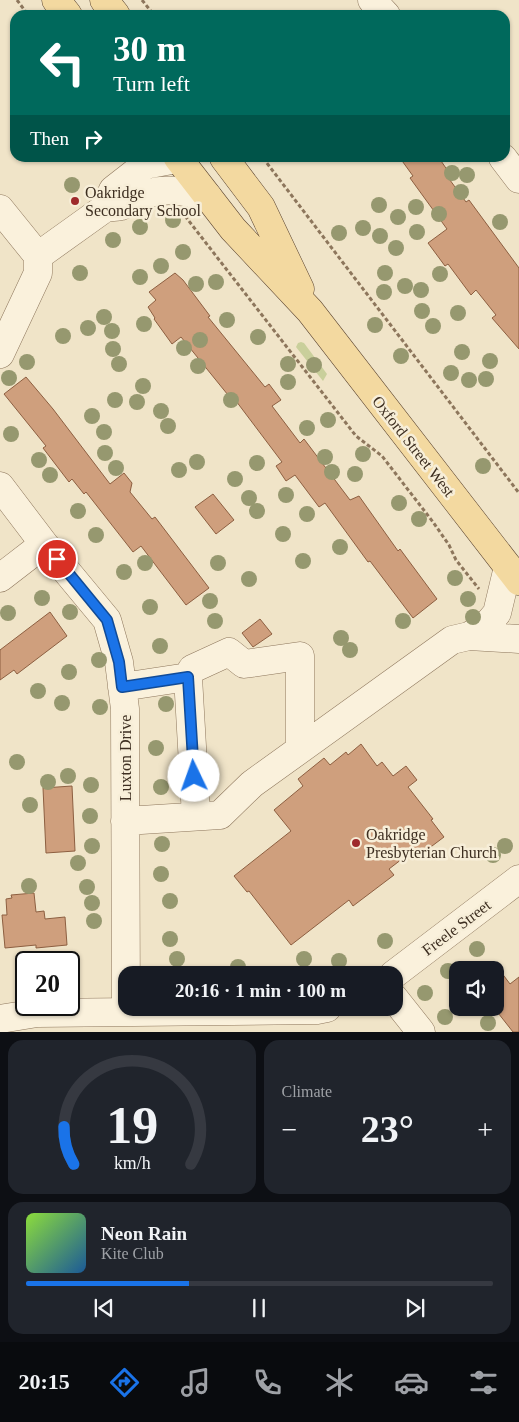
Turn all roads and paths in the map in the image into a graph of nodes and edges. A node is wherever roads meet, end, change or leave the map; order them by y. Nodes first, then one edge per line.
1 (16, 0) edge
2 (56, 0) edge
3 (104, 0) edge
4 (142, 0) edge
5 (372, 0) edge
6 (24, 10) edge
7 (64, 10) edge
8 (112, 10) edge
9 (150, 10) edge
10 (381, 10) edge
11 (162, 162) edge
12 (182, 162) edge
13 (227, 162) edge
14 (266, 162) edge
15 (506, 162) edge
16 (519, 179) edge
17 (208, 197) junction
18 (105, 208) junction
19 (0, 209) edge
20 (179, 209) dead end
21 (38, 256) junction
22 (310, 311) junction
23 (0, 354) edge
24 (0, 486) edge
25 (519, 493) edge
26 (44, 544) junction
27 (514, 574) edge
28 (0, 578) edge
29 (497, 613) junction
30 (469, 636) junction
31 (519, 640) edge
32 (188, 677) junction
33 (122, 687) junction
34 (300, 749) junction
35 (196, 816) junction
36 (125, 821) junction
37 (519, 879) edge
38 (126, 966) edge
39 (403, 967) edge
40 (403, 1009) edge
41 (118, 1011) edge
42 (0, 1020) edge
43 (421, 1032) edge

1 - 6 path
2 - 7 main road
3 - 8 main road
4 - 9 path
5 - 10 street
11 - 18 street
12 - 17 main road, Oxford Street West
13 - 22 main road, Oxford Street West
14 - 25 path
15 - 16 street
17 - 18 street
17 - 22 main road, Oxford Street West
18 - 21 street
19 - 21 street
20 - 29 path
21 - 23 street
22 - 27 main road, Oxford Street West
24 - 26 street, Luxton Drive
26 - 28 street
26 - 33 street, Luxton Drive
27 - 29 street
29 - 30 street
30 - 31 street
30 - 34 street
32 - 33 street
32 - 34 street
32 - 35 street
33 - 36 street, Luxton Drive
34 - 35 street
35 - 36 street
36 - 38 street, Luxton Drive
37 - 39 street, Freele Street
40 - 43 street
41 - 42 street

